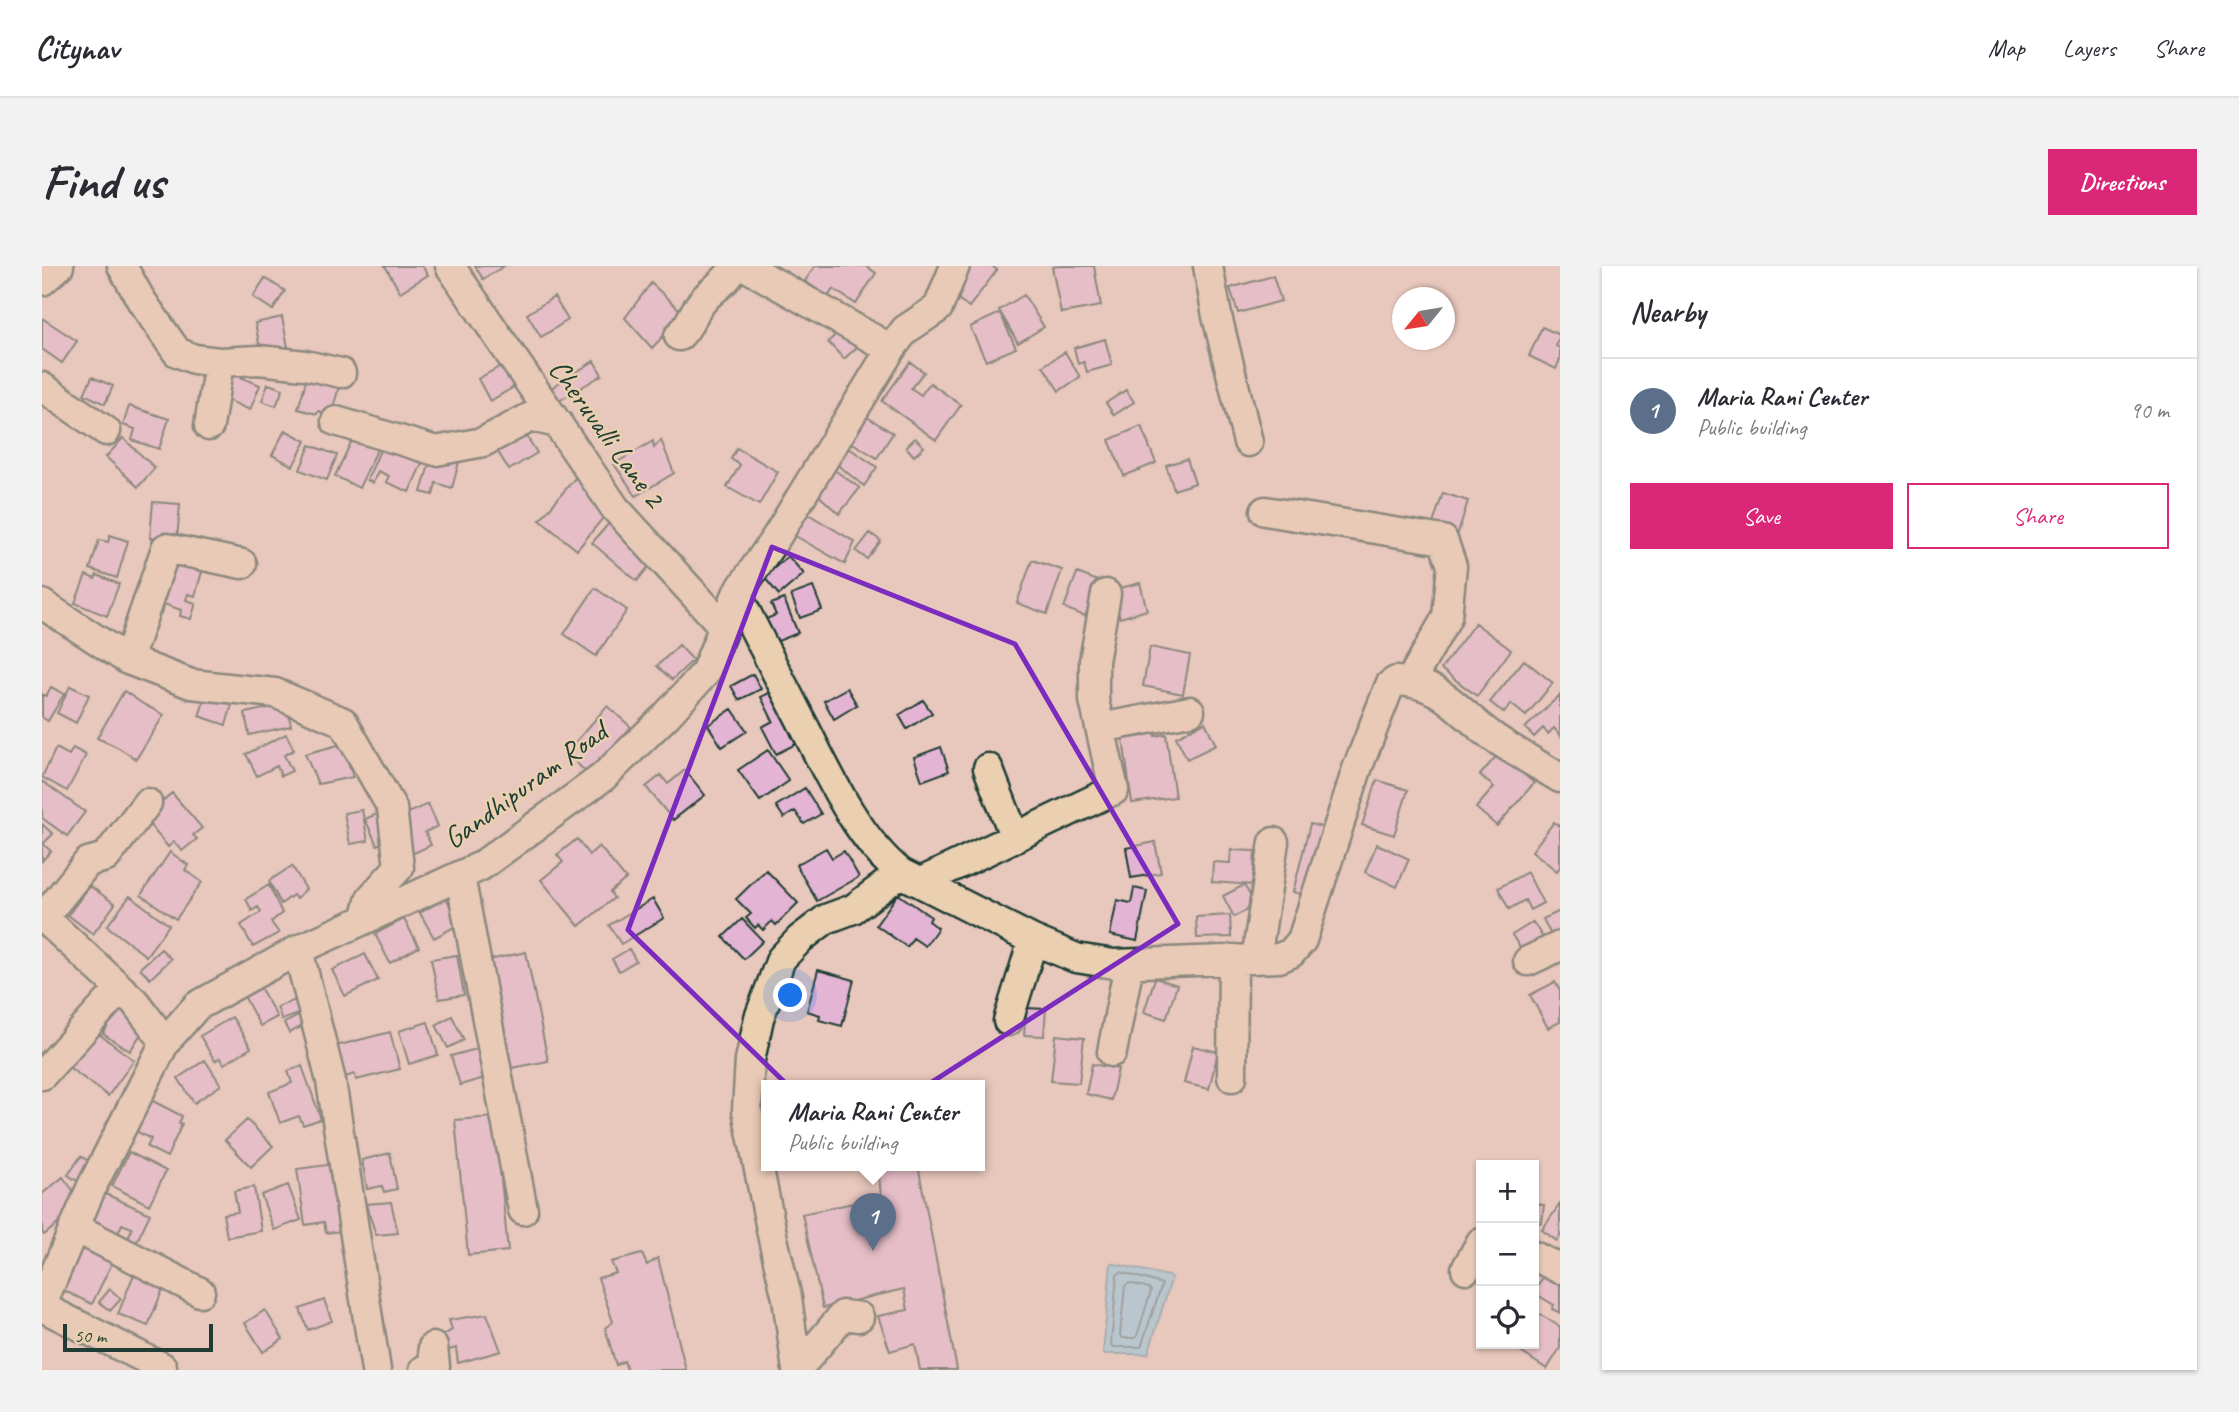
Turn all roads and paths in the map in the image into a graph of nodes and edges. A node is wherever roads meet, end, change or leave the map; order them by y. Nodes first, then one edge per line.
1 (59, 266) edge
2 (122, 266) edge
3 (450, 266) edge
4 (735, 266) edge
5 (745, 266) edge
6 (955, 266) edge
7 (1208, 266) edge
8 (42, 281) edge
9 (680, 336) dead end
10 (891, 349) junction
11 (219, 362) junction
12 (341, 373) dead end
13 (42, 387) edge
14 (336, 421) dead end
15 (558, 423) junction
16 (209, 426) dead end
17 (106, 431) dead end
18 (1248, 443) dead end
19 (1265, 512) dead end
20 (242, 564) dead end
21 (737, 594) junction
22 (1106, 594) dead end
23 (42, 604) edge
24 (724, 627) junction
25 (128, 660) junction
26 (1410, 682) junction
27 (1189, 711) dead end
28 (1100, 728) junction
29 (988, 768) dead end
30 (1560, 778) edge
31 (146, 803) dead end
32 (1015, 838) junction
33 (1273, 842) dead end
34 (460, 876) junction
35 (911, 878) junction
36 (43, 916) edge
37 (365, 919) junction
38 (1033, 940) junction
39 (1560, 946) edge
40 (298, 950) junction
41 (1245, 959) junction
42 (1528, 961) dead end
43 (1129, 964) junction
44 (120, 989) junction
45 (1008, 1021) dead end
46 (165, 1042) junction
47 (1112, 1052) dead end
48 (42, 1075) edge
49 (1231, 1077) dead end
50 (761, 1160) edge
51 (763, 1171) edge
52 (523, 1210) dead end
53 (74, 1227) junction
54 (1476, 1251) edge
55 (1539, 1258) edge
56 (1466, 1269) dead end
57 (1560, 1269) edge
58 (200, 1292) dead end
59 (42, 1306) edge
60 (859, 1317) dead end
61 (162, 1367) dead end
62 (376, 1370) edge
63 (797, 1370) edge

1 - 8 street
2 - 11 street
3 - 15 street, Cheruvalli Lane 2
4 - 9 street
5 - 10 street
6 - 10 street, Gandhipuram Road
7 - 18 street
10 - 21 street, Gandhipuram Road
11 - 12 street
11 - 16 street
13 - 17 street
14 - 15 street
15 - 24 street, Cheruvalli Lane 2
19 - 26 street
20 - 25 street
21 - 24 street, Gandhipuram Road
21 - 35 street
22 - 28 street
23 - 25 street
24 - 34 street, Gandhipuram Road
25 - 37 street
26 - 30 street
26 - 41 street
27 - 28 street
28 - 32 street
29 - 32 street
31 - 36 street
32 - 35 street
33 - 41 street
34 - 37 street, Gandhipuram Road
34 - 52 street
35 - 38 street
35 - 50 street
36 - 44 street
37 - 40 street, Gandhipuram Road
38 - 43 street
38 - 45 street
39 - 42 street
40 - 46 street, Gandhipuram Road
40 - 62 street
41 - 43 street
41 - 49 street
43 - 47 street
44 - 46 street
44 - 48 street
46 - 53 street, Gandhipuram Road
51 - 63 street
53 - 58 street
53 - 59 street, Gandhipuram Road
54 - 56 street
55 - 57 street
59 - 61 street
60 - 63 street

